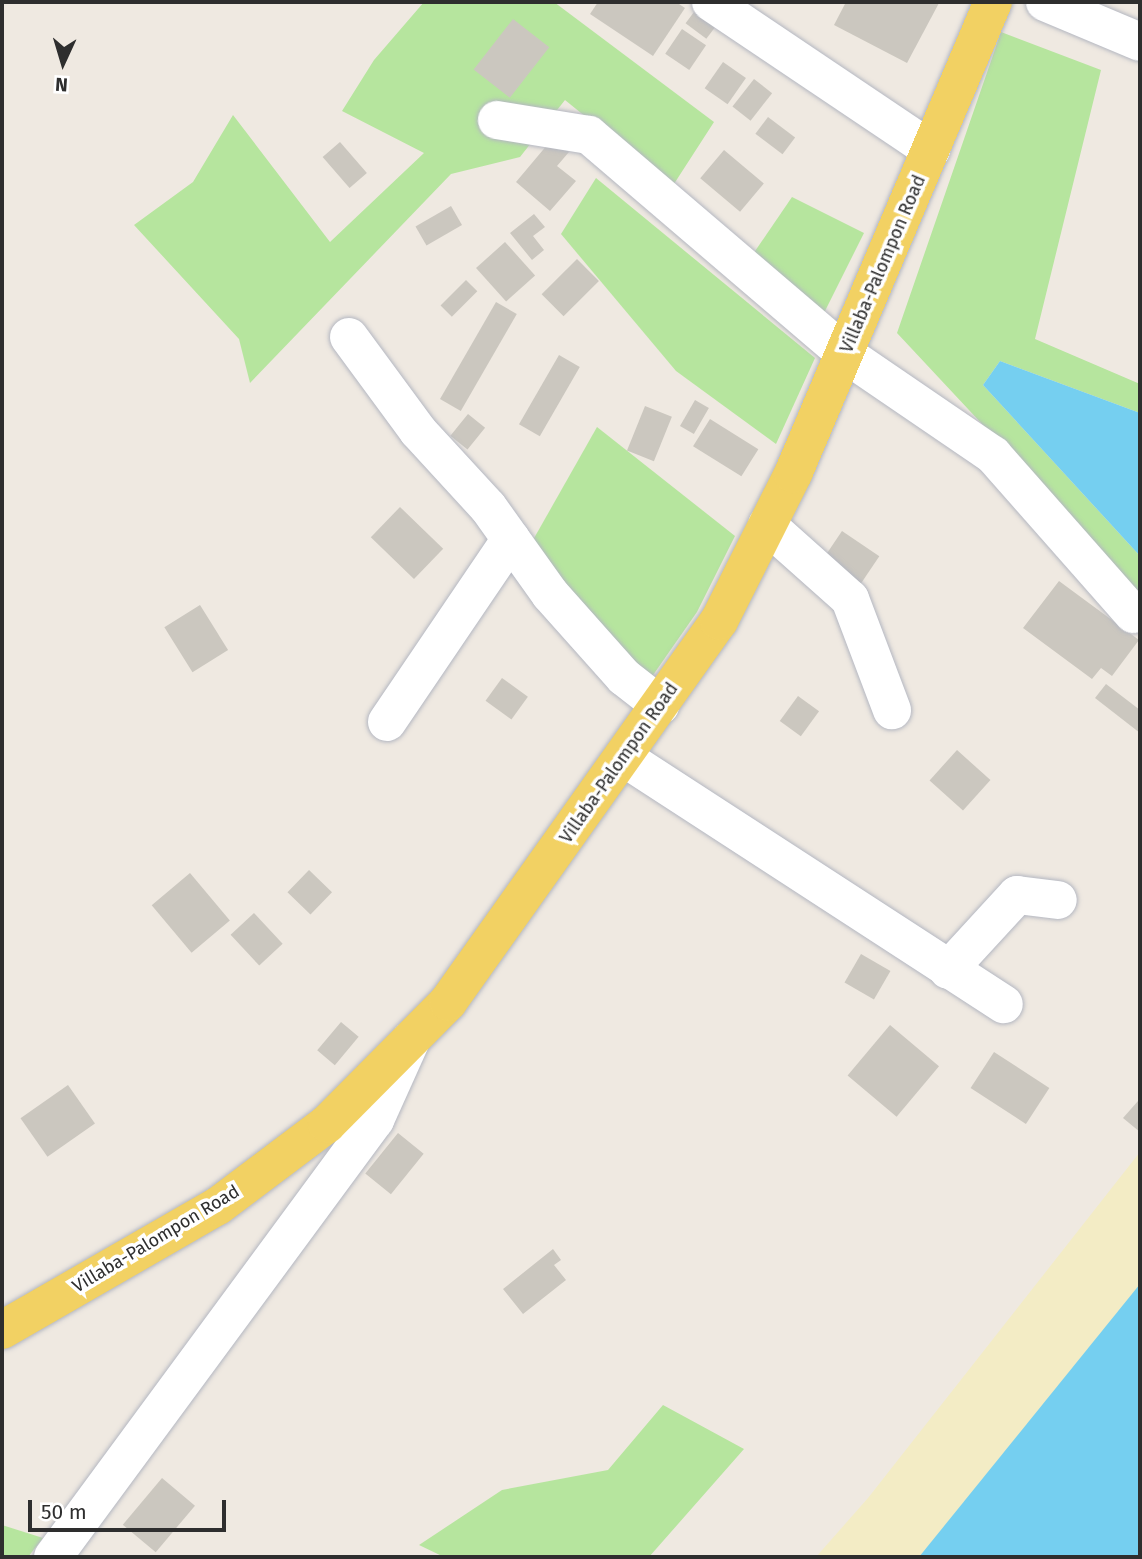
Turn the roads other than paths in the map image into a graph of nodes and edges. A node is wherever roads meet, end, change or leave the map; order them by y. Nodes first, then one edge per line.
1 (711, 2) edge
2 (993, 2) edge
3 (1045, 2) edge
4 (1140, 43) edge
5 (497, 120) dead end
6 (931, 150) junction
7 (349, 337) dead end
8 (845, 354) junction
9 (767, 525) junction
10 (511, 539) junction
11 (1133, 614) dead end
12 (660, 705) junction
13 (892, 710) dead end
14 (387, 722) dead end
15 (623, 757) junction
16 (1058, 900) dead end
17 (948, 970) junction
18 (1004, 1004) dead end
19 (412, 1038) junction
20 (2, 1330) edge
21 (53, 1557) edge

1 - 6 street
2 - 6 main road, Villaba-Palompon Road
3 - 4 street
5 - 8 street
6 - 8 main road, Villaba-Palompon Road
7 - 10 street
8 - 9 main road, Villaba-Palompon Road
8 - 11 street
9 - 12 main road, Villaba-Palompon Road
9 - 13 street
10 - 12 street
10 - 14 street
12 - 15 main road, Villaba-Palompon Road
15 - 17 street
15 - 19 main road, Villaba-Palompon Road
16 - 17 street
17 - 18 street
19 - 20 main road, Villaba-Palompon Road
19 - 21 street

